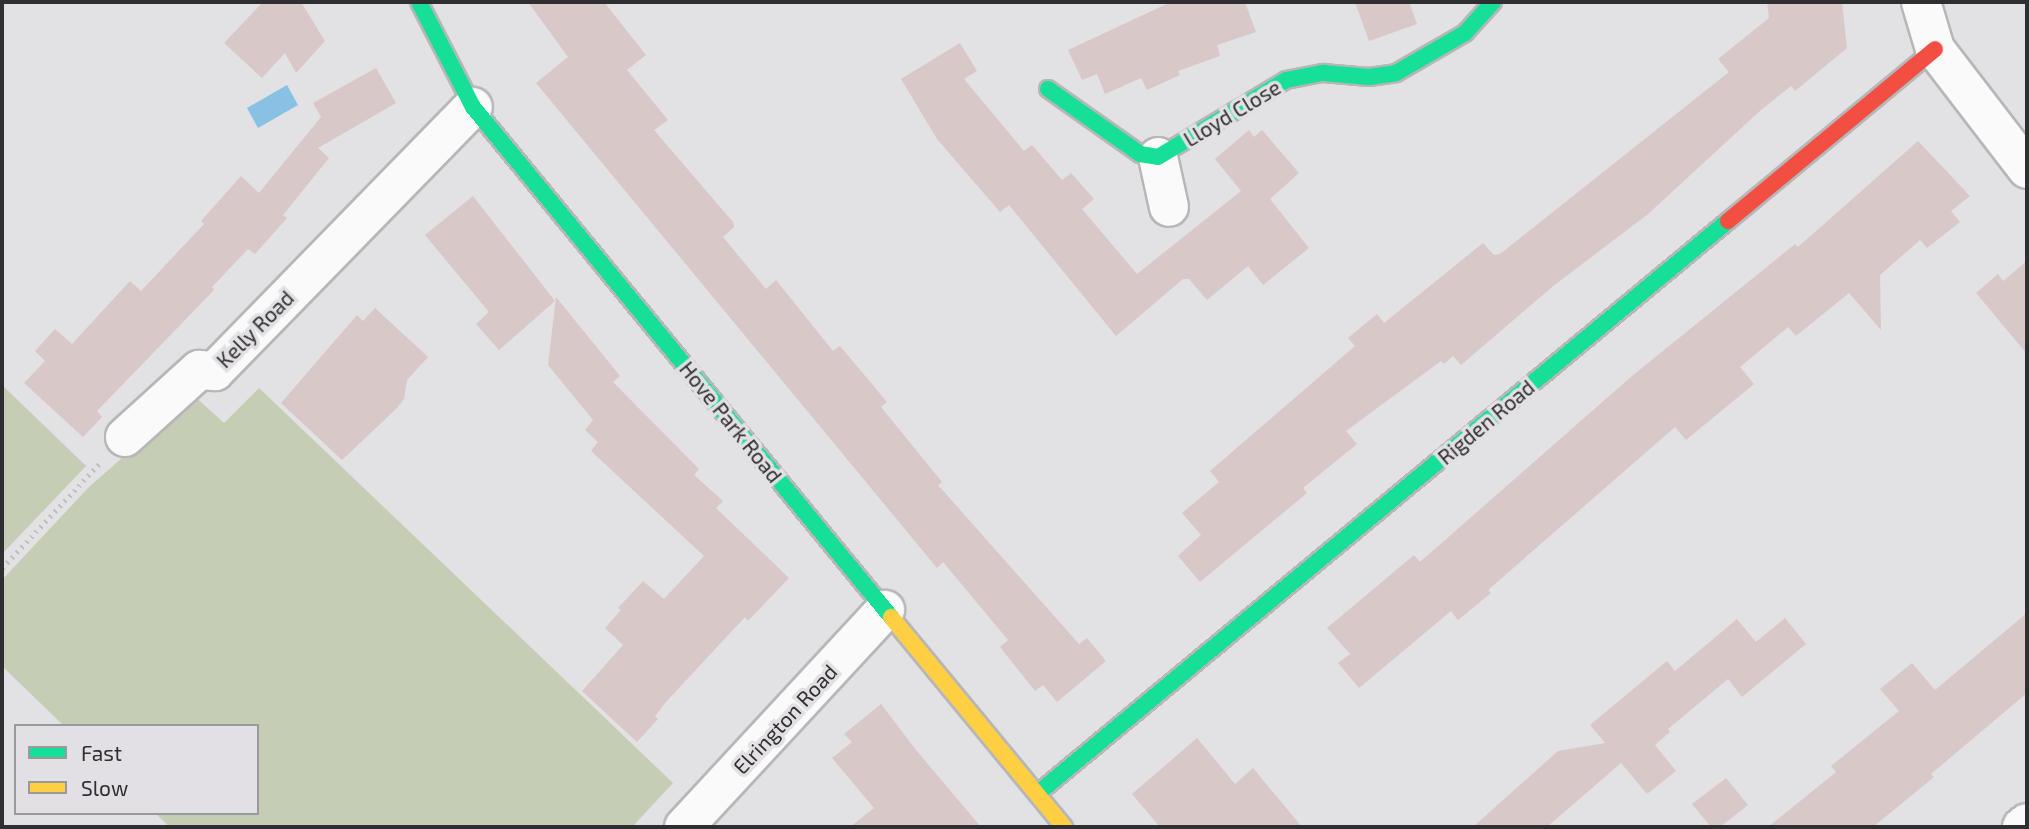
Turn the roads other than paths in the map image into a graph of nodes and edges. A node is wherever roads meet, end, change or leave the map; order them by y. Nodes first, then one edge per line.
1 (419, 2) edge
2 (1493, 2) edge
3 (1921, 2) edge
4 (1935, 50) junction
5 (1048, 89) dead end
6 (473, 107) junction
7 (1158, 157) junction
8 (2027, 169) edge
9 (1169, 207) dead end
10 (125, 437) road end
11 (885, 610) junction
12 (1037, 794) junction
13 (2027, 823) edge
14 (684, 827) edge
15 (1064, 827) edge
16 (2022, 827) edge

1 - 6 street, Hove Park Road
2 - 7 street, Lloyd Close
3 - 4 street
4 - 8 street
4 - 12 street, Rigden Road
5 - 7 street
6 - 10 street, Kelly Road
6 - 11 street, Hove Park Road
7 - 9 street
11 - 12 street, Hove Park Road
11 - 14 street, Elrington Road
12 - 15 street, Hove Park Road
13 - 16 street

